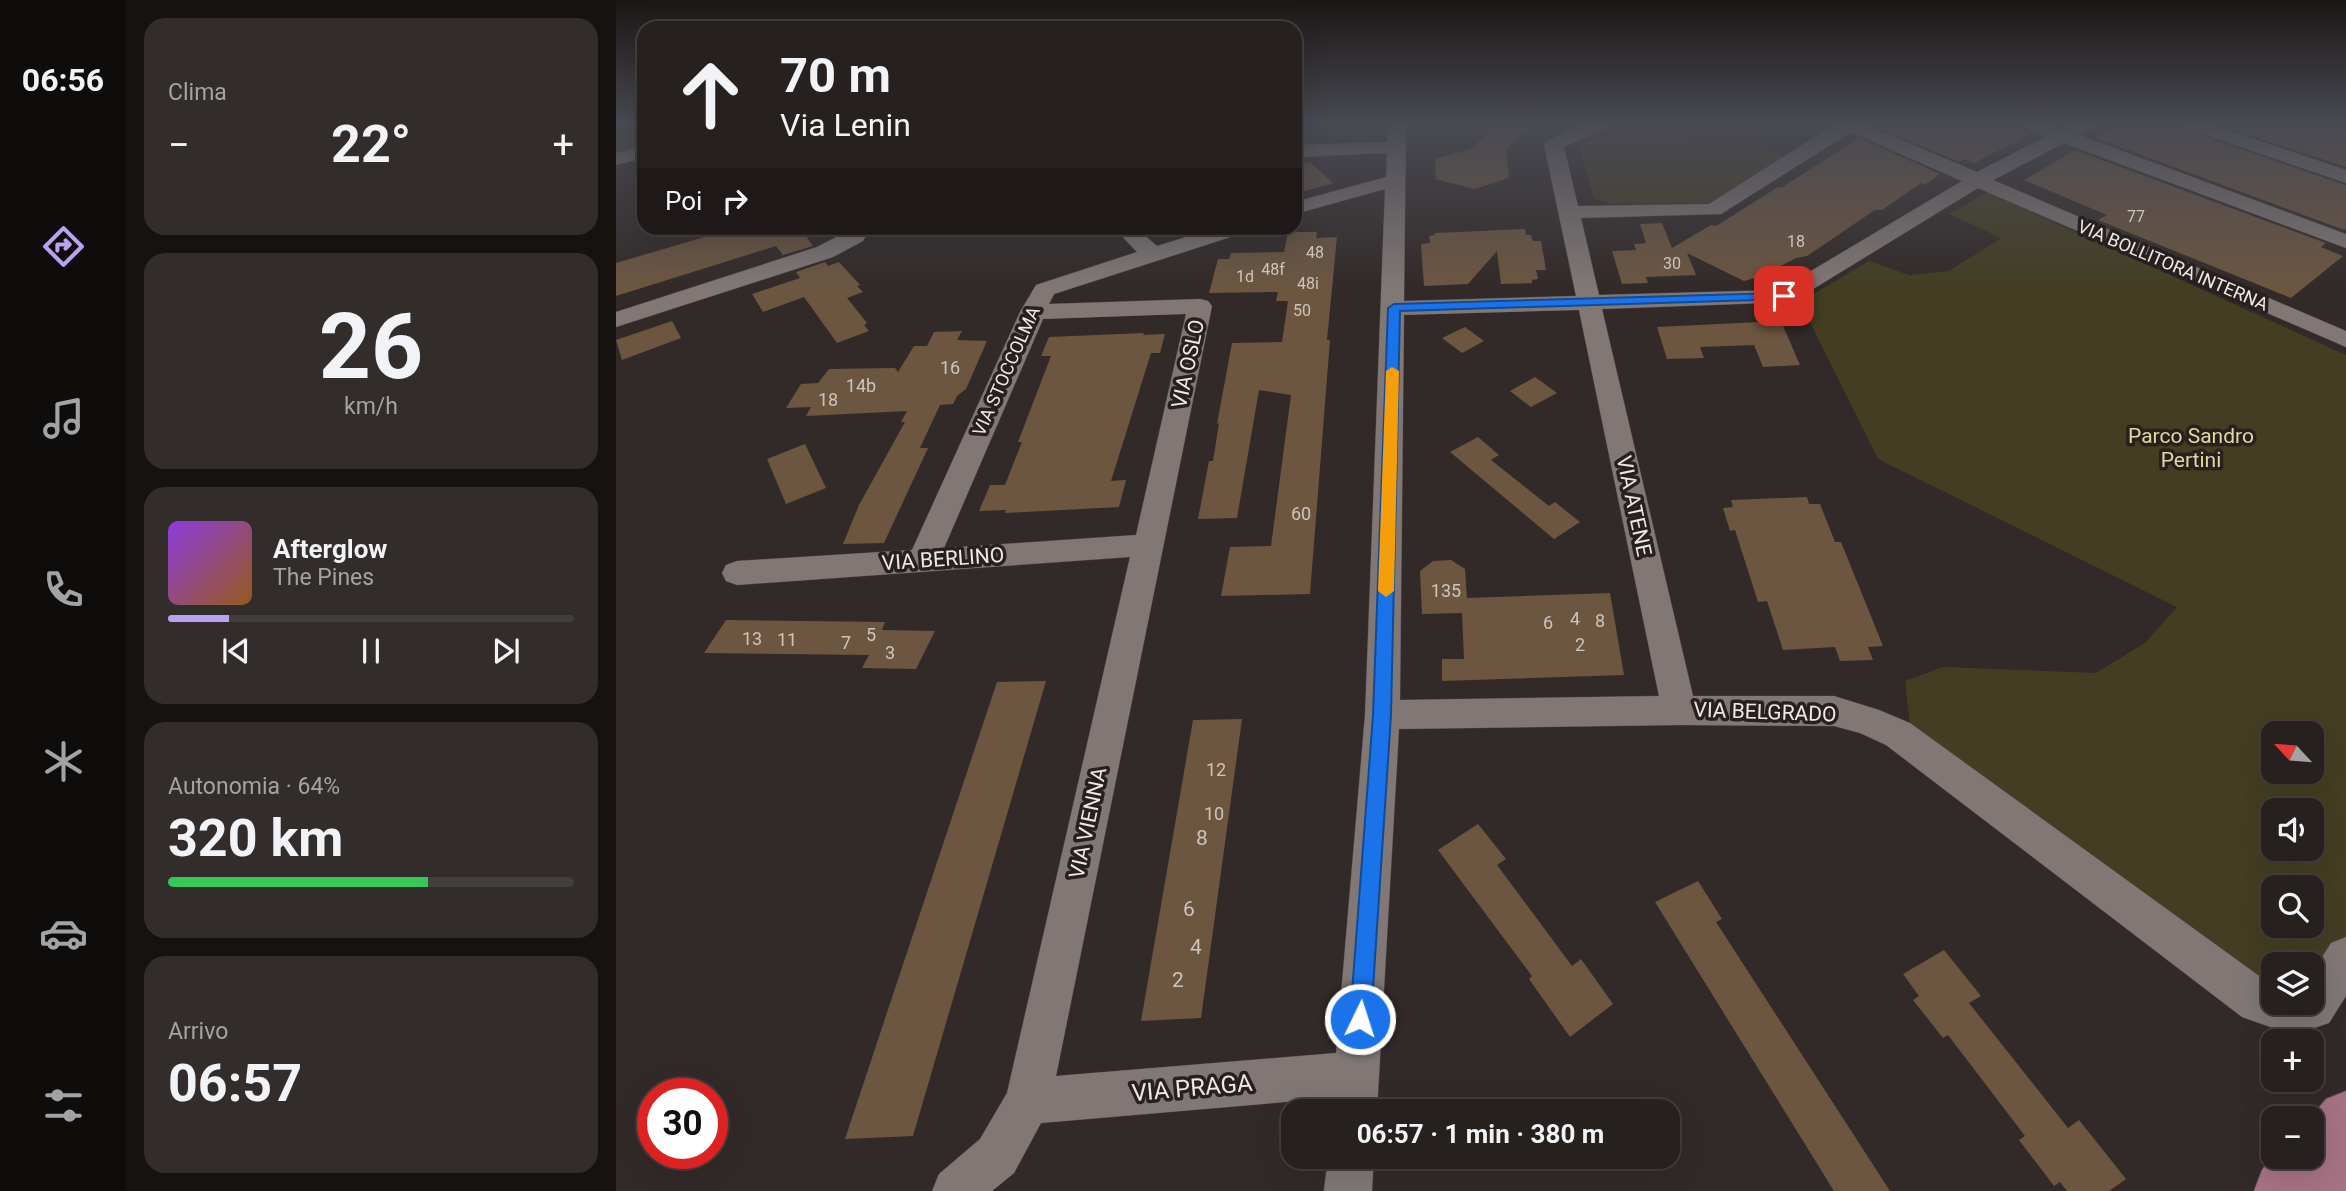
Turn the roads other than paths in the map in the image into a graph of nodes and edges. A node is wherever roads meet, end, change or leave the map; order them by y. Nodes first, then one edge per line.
1 (1562, 179) edge
2 (1763, 179) edge
3 (1974, 179) edge
4 (1980, 179) edge
5 (2178, 179) edge
6 (1396, 180) joint
7 (1977, 180) junction
8 (1302, 206) edge
9 (1570, 212) junction
10 (856, 235) edge
11 (1132, 235) edge
12 (1213, 235) edge
13 (2346, 241) edge
14 (1152, 254) junction
15 (1589, 302) junction
16 (1394, 308) junction
17 (1032, 312) junction
18 (616, 320) edge
19 (2346, 340) edge
20 (1148, 545) junction
21 (923, 560) junction
22 (737, 573) dead end
23 (1679, 710) junction
24 (1382, 715) junction
25 (2346, 958) edge
26 (1355, 1093) edge
27 (1028, 1101) junction
28 (2341, 1127) edge
29 (1350, 1169) edge
30 (956, 1191) edge
31 (1348, 1191) edge
32 (2283, 1191) edge
33 (2329, 1191) edge

1 - 9 street, VIA ATENE
2 - 9 street
3 - 7 street, VIA BOLLITORA INTERNA
4 - 7 street
5 - 13 street
6 - 8 street
6 - 16 street, VIA PRAGA
7 - 15 street
7 - 19 street, VIA BOLLITORA INTERNA
9 - 15 street, VIA ATENE
10 - 18 street
11 - 14 street
12 - 14 street, VIA STOCCOLMA
14 - 17 street, VIA STOCCOLMA
15 - 16 street
15 - 23 street, VIA ATENE
16 - 24 street, VIA PRAGA
17 - 20 street, VIA OSLO
17 - 21 street, VIA STOCCOLMA
20 - 21 street, VIA BERLINO
20 - 27 street, VIA VIENNA
21 - 22 street, VIA BERLINO
23 - 24 street, VIA BELGRADO
23 - 25 street, VIA BELGRADO
24 - 26 street, VIA PRAGA
26 - 27 street, VIA PRAGA
27 - 30 street, VIA VIENNA
28 - 32 main road
28 - 33 main road
29 - 31 street

